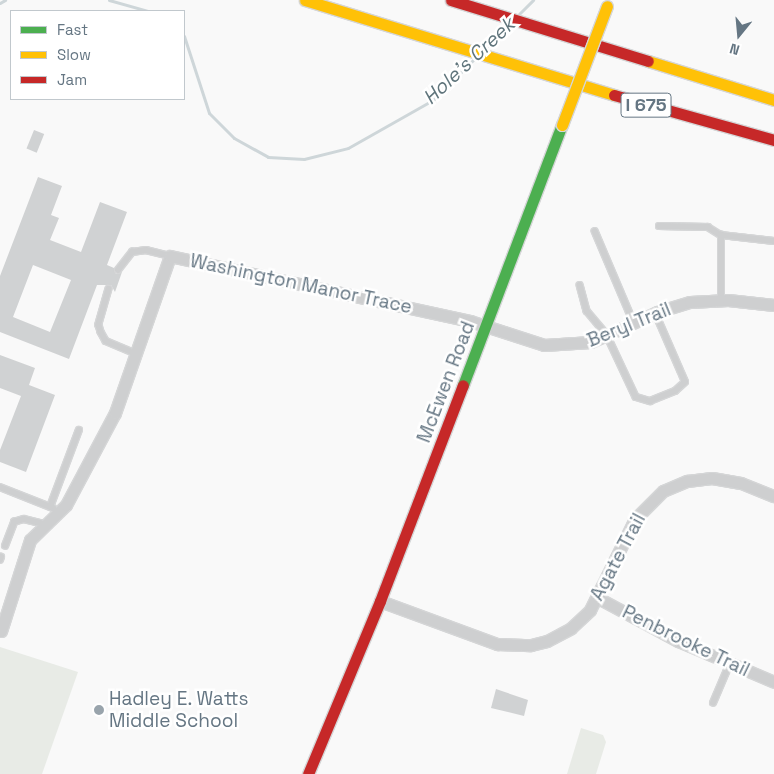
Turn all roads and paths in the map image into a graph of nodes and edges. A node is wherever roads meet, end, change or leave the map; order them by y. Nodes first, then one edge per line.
1 (305, 0) edge
2 (455, 1) edge
3 (609, 3) edge
4 (774, 100) edge
5 (774, 140) edge
6 (659, 226) dead end
7 (595, 232) dead end
8 (721, 235) junction
9 (774, 241) edge
10 (170, 256) junction
11 (118, 270) dead end
12 (580, 285) dead end
13 (109, 289) dead end
14 (721, 300) junction
15 (774, 305) edge
16 (655, 313) junction
17 (634, 323) junction
18 (486, 327) junction
19 (607, 335) junction
20 (136, 354) junction
21 (79, 430) dead end
22 (0, 487) edge
23 (774, 496) edge
24 (55, 509) junction
25 (44, 524) junction
26 (4, 546) dead end
27 (598, 598) junction
28 (380, 601) junction
29 (2, 619) edge
30 (0, 631) edge
31 (730, 664) junction
32 (774, 682) edge
33 (713, 704) dead end
34 (308, 774) edge

1 - 5 main road, I 675
2 - 4 main road, I 675
3 - 18 main road, McEwen Road, bridge
6 - 8 lane
7 - 17 lane
8 - 9 lane
8 - 14 lane
10 - 11 lane
10 - 18 street, Washington Manor Trace
10 - 20 street, Washington Manor Trace
12 - 19 lane
13 - 20 lane
14 - 15 street, Beryl Trail
14 - 16 street, Beryl Trail
16 - 17 street, Beryl Trail
16 - 19 lane
17 - 19 street, Beryl Trail
18 - 19 street, Beryl Trail
18 - 28 main road, McEwen Road
20 - 24 street, Washington Manor Trace
21 - 24 lane
22 - 24 lane
23 - 27 street, Agate Trail
24 - 25 street, Washington Manor Trace
25 - 26 lane
25 - 29 street, Washington Manor Trace
27 - 28 street, Agate Trail
27 - 31 street, Penbrooke Trail
28 - 34 main road, McEwen Road
29 - 30 street, Washington Manor Trace
31 - 32 street, Penbrooke Trail
31 - 33 lane

